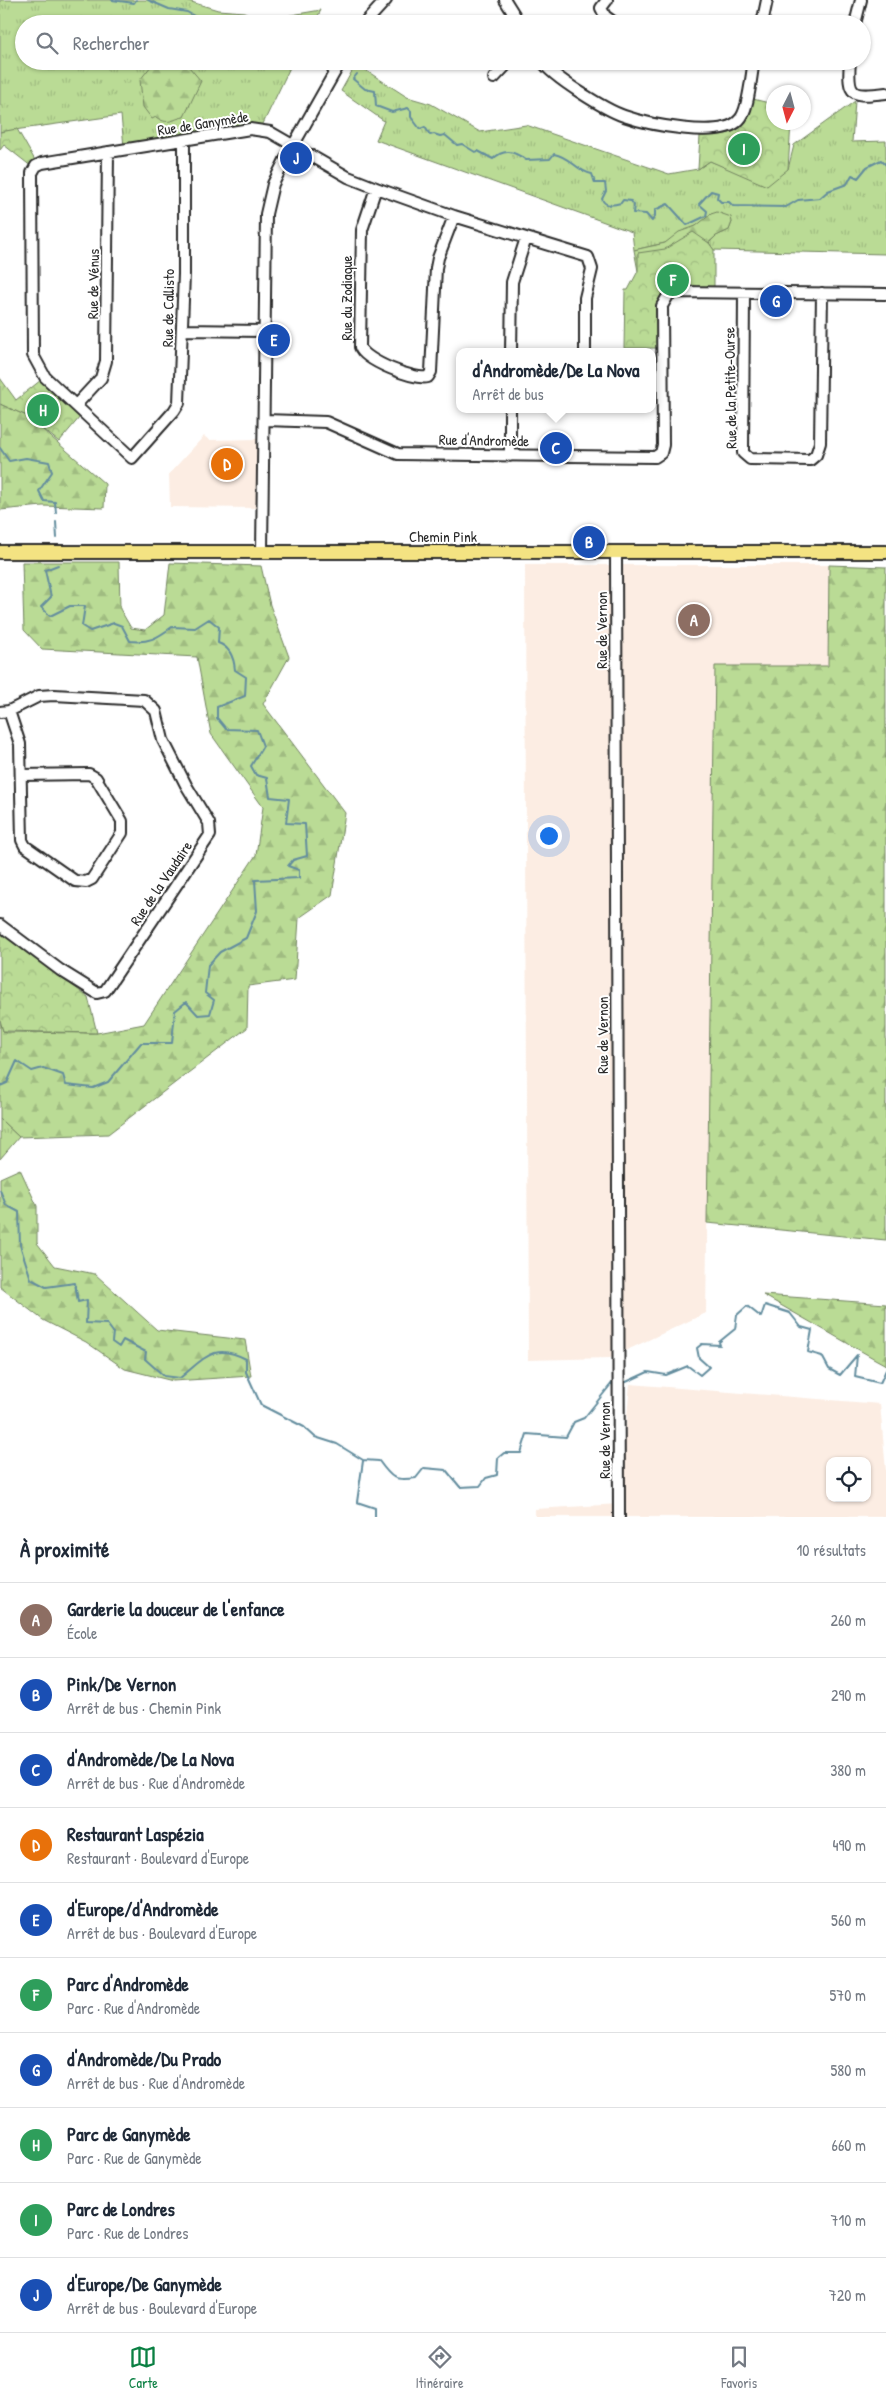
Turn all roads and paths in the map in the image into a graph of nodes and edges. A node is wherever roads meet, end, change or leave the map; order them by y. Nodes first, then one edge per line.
1 (505, 0) edge
2 (607, 0) edge
3 (767, 0) edge
4 (861, 0) edge
5 (383, 1) edge
6 (371, 15) edge
7 (514, 15) edge
8 (604, 15) edge
9 (764, 15) edge
10 (857, 15) edge
11 (336, 70) edge
12 (502, 70) edge
13 (550, 70) edge
14 (752, 70) edge
15 (850, 70) edge
16 (494, 78) dead end
17 (886, 93) edge
18 (184, 141) junction
19 (294, 145) junction
20 (108, 152) junction
21 (376, 188) junction
22 (454, 216) junction
23 (526, 238) junction
24 (744, 293) junction
25 (822, 293) junction
26 (886, 294) edge
27 (183, 330) junction
28 (265, 332) junction
29 (511, 348) edge
30 (584, 348) edge
31 (76, 405) junction
32 (510, 413) edge
33 (264, 420) junction
34 (510, 456) junction
35 (132, 458) joint
36 (262, 551) junction
37 (0, 552) edge
38 (886, 552) edge
39 (616, 553) junction
40 (4, 712) edge
41 (21, 775) junction
42 (0, 925) edge
43 (619, 1517) edge

1 - 7 street
2 - 8 street
3 - 9 street
4 - 10 street
5 - 6 street
11 - 19 street
12 - 16 street
13 - 14 street
15 - 17 street
18 - 19 street, Rue de Ganymède
18 - 20 street, Rue de Ganymède
18 - 27 street, Rue de Callisto
19 - 21 street, Rue de Ganymède
19 - 28 street
20 - 31 street, Rue de Vénus
20 - 31 street, Rue de Ganymède
21 - 22 street, Rue de Ganymède
21 - 22 street, Rue du Zodiaque
22 - 23 street, Rue de Ganymède
23 - 29 street
23 - 30 street, Rue de Ganymède
24 - 25 street, Rue d'Andromède
24 - 25 street, Rue de la Petite-Ourse
24 - 34 street, Rue d'Andromède
25 - 26 street, Rue d'Andromède
27 - 28 street
27 - 35 street, Rue de Callisto
28 - 33 street
31 - 35 street, Rue de Ganymède
32 - 34 street
33 - 34 street, Rue d'Andromède
33 - 36 street
36 - 37 main road, Chemin Pink
36 - 39 main road, Chemin Pink
38 - 39 main road, Chemin Pink
39 - 43 street, Rue de Vernon
40 - 41 street
40 - 42 street, Rue de la Vaudaire
41 - 41 street

